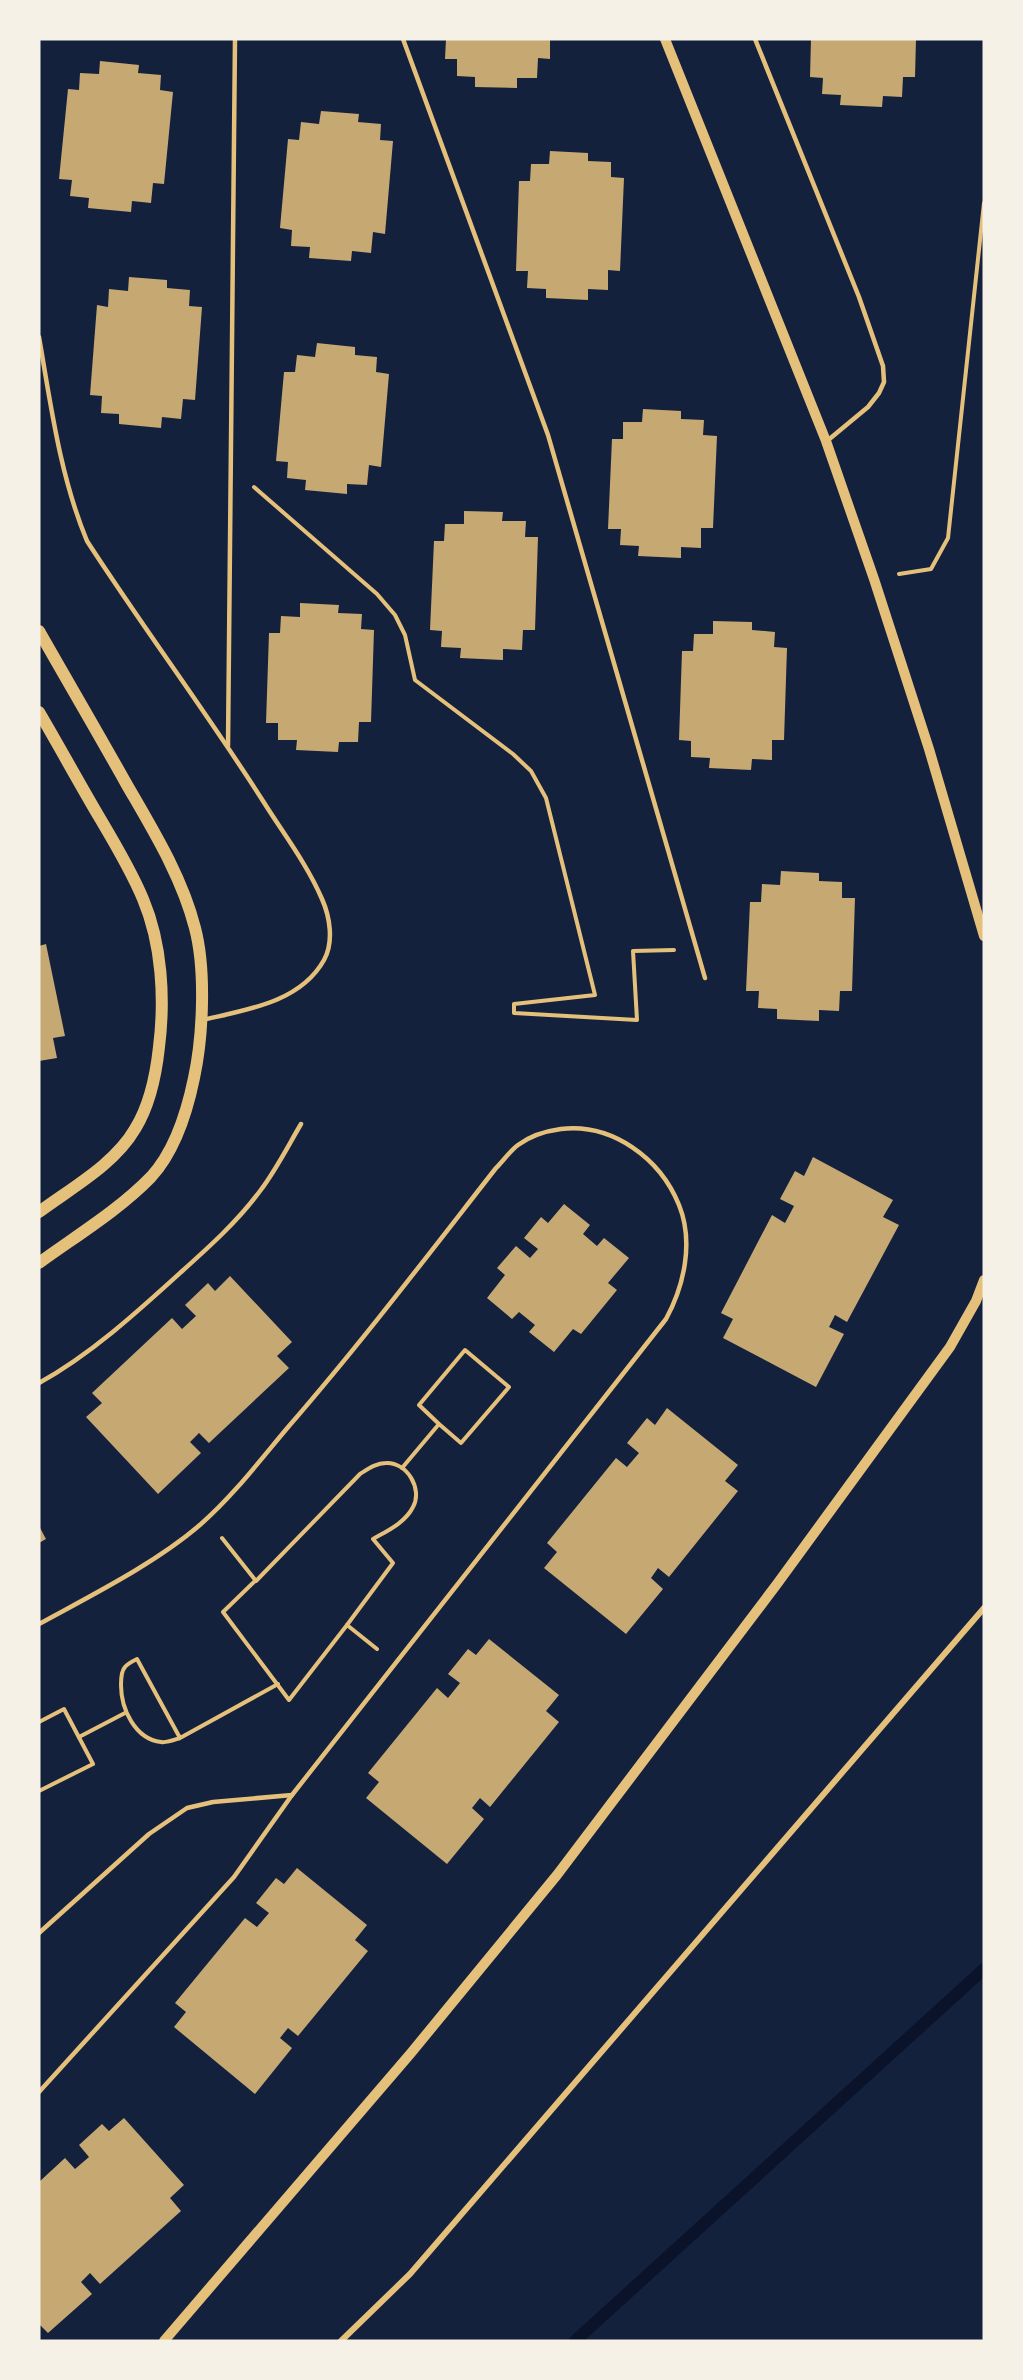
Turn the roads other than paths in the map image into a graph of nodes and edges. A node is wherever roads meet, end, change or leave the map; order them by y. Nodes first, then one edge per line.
1 (235, 39) edge
2 (404, 39) edge
3 (665, 39) edge
4 (755, 39) edge
5 (39, 337) edge
6 (826, 441) junction
7 (39, 631) edge
8 (39, 712) edge
9 (228, 746) junction
10 (984, 936) edge
11 (705, 978) dead end
12 (201, 1021) junction
13 (301, 1124) dead end
14 (39, 1212) edge
15 (39, 1263) edge
16 (984, 1280) edge
17 (39, 1383) edge
18 (984, 1608) edge
19 (39, 1624) edge
20 (292, 1795) junction
21 (39, 1933) edge
22 (39, 2092) edge
23 (164, 2341) edge
24 (341, 2341) edge

1 - 9 lane
2 - 11 lane
3 - 6 street
4 - 6 lane
5 - 9 lane
6 - 10 street
7 - 12 main road
8 - 14 main road
9 - 12 lane
12 - 15 main road
13 - 17 lane
16 - 23 street
18 - 24 street
19 - 20 lane
20 - 21 lane
20 - 22 lane

